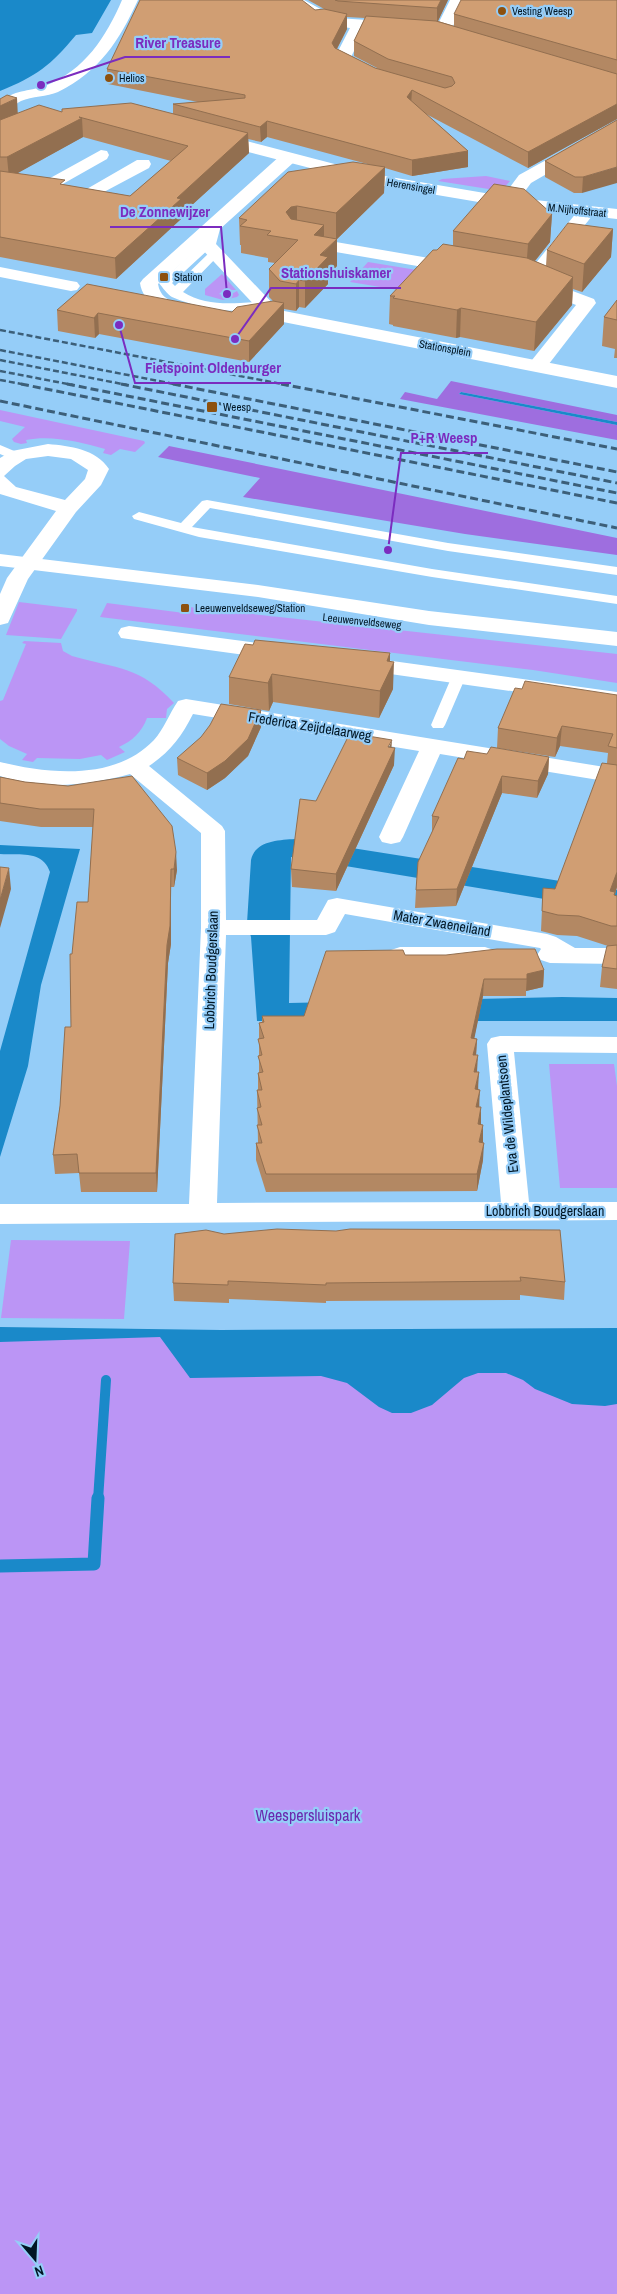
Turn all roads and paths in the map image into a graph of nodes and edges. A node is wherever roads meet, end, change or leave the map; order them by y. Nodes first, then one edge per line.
1 (130, 0) edge
2 (293, 0) edge
3 (458, 0) edge
4 (309, 8) junction
5 (319, 22) edge
6 (360, 24) junction
7 (443, 30) junction
8 (479, 43) edge
9 (342, 59) edge
10 (51, 89) junction
11 (63, 105) dead end
12 (0, 113) edge
13 (617, 126) edge
14 (198, 134) edge
15 (101, 156) dead end
16 (287, 158) junction
17 (143, 164) dead end
18 (0, 184) edge
19 (46, 187) junction
20 (508, 202) junction
21 (587, 211) junction
22 (617, 214) edge
23 (297, 240) edge
24 (214, 247) junction
25 (478, 271) edge
26 (0, 272) edge
27 (496, 274) edge
28 (532, 280) junction
29 (71, 286) dead end
30 (179, 296) junction
31 (267, 309) junction
32 (538, 365) junction
33 (617, 382) edge
34 (7, 453) edge
35 (0, 471) edge
36 (0, 481) edge
37 (69, 508) junction
38 (140, 516) dead end
39 (183, 530) junction
40 (448, 547) junction
41 (0, 560) edge
42 (617, 571) edge
43 (16, 573) edge
44 (432, 573) junction
45 (617, 600) edge
46 (0, 618) edge
47 (129, 633) dead end
48 (617, 639) edge
49 (617, 649) edge
50 (304, 656) edge
51 (333, 660) edge
52 (459, 676) junction
53 (617, 699) edge
54 (436, 735) junction
55 (133, 765) junction
56 (0, 769) edge
57 (617, 776) edge
58 (391, 837) dead end
59 (218, 928) junction
60 (569, 955) junction
61 (376, 956) edge
62 (617, 956) edge
63 (617, 1045) edge
64 (516, 1211) junction
65 (617, 1211) edge
66 (203, 1212) junction
67 (0, 1214) edge

1 - 10 street
2 - 4 street
3 - 7 street
4 - 5 lane
4 - 6 street
6 - 7 street
6 - 9 street
7 - 8 street
10 - 11 street
10 - 12 street
13 - 20 street
14 - 16 street, Herensingel
15 - 19 street
16 - 20 street, Herensingel
16 - 24 street, Stationsplein
17 - 19 street
18 - 19 street
20 - 21 street, M.Nijhoffstraat
21 - 22 street, M.Nijhoffstraat
21 - 28 street
23 - 25 street
24 - 30 lane
24 - 30 lane
24 - 31 street
24 - 31 street, Stationsplein
26 - 29 street
27 - 28 street
28 - 32 street
30 - 31 lane
31 - 32 street, Stationsplein
32 - 33 street, Stationsplein
34 - 35 street
34 - 37 street
36 - 37 street
37 - 43 street
38 - 39 lane
39 - 40 lane
39 - 44 lane
40 - 42 lane
40 - 44 lane
41 - 43 street, Leeuwenveldseweg
43 - 46 street
43 - 48 street, Leeuwenveldseweg
43 - 49 street, Leeuwenveldseweg
44 - 45 lane
47 - 50 street
51 - 52 street
52 - 53 street
52 - 54 lane
54 - 55 street, Frederica Zeijdelaarweg
54 - 57 street, Frederica Zeijdelaarweg
54 - 58 street
55 - 56 street
55 - 59 street, Lobbrich Boudgerslaan
59 - 60 street, Mater Zwaeneiland
59 - 66 street, Lobbrich Boudgerslaan
60 - 61 street, Mater Zwaeneiland
60 - 62 street, Mater Zwaeneiland
63 - 64 street, Eva de Wildeplantsoen
64 - 65 street, Lobbrich Boudgerslaan
64 - 66 street, Lobbrich Boudgerslaan
66 - 67 street, Lobbrich Boudgerslaan

